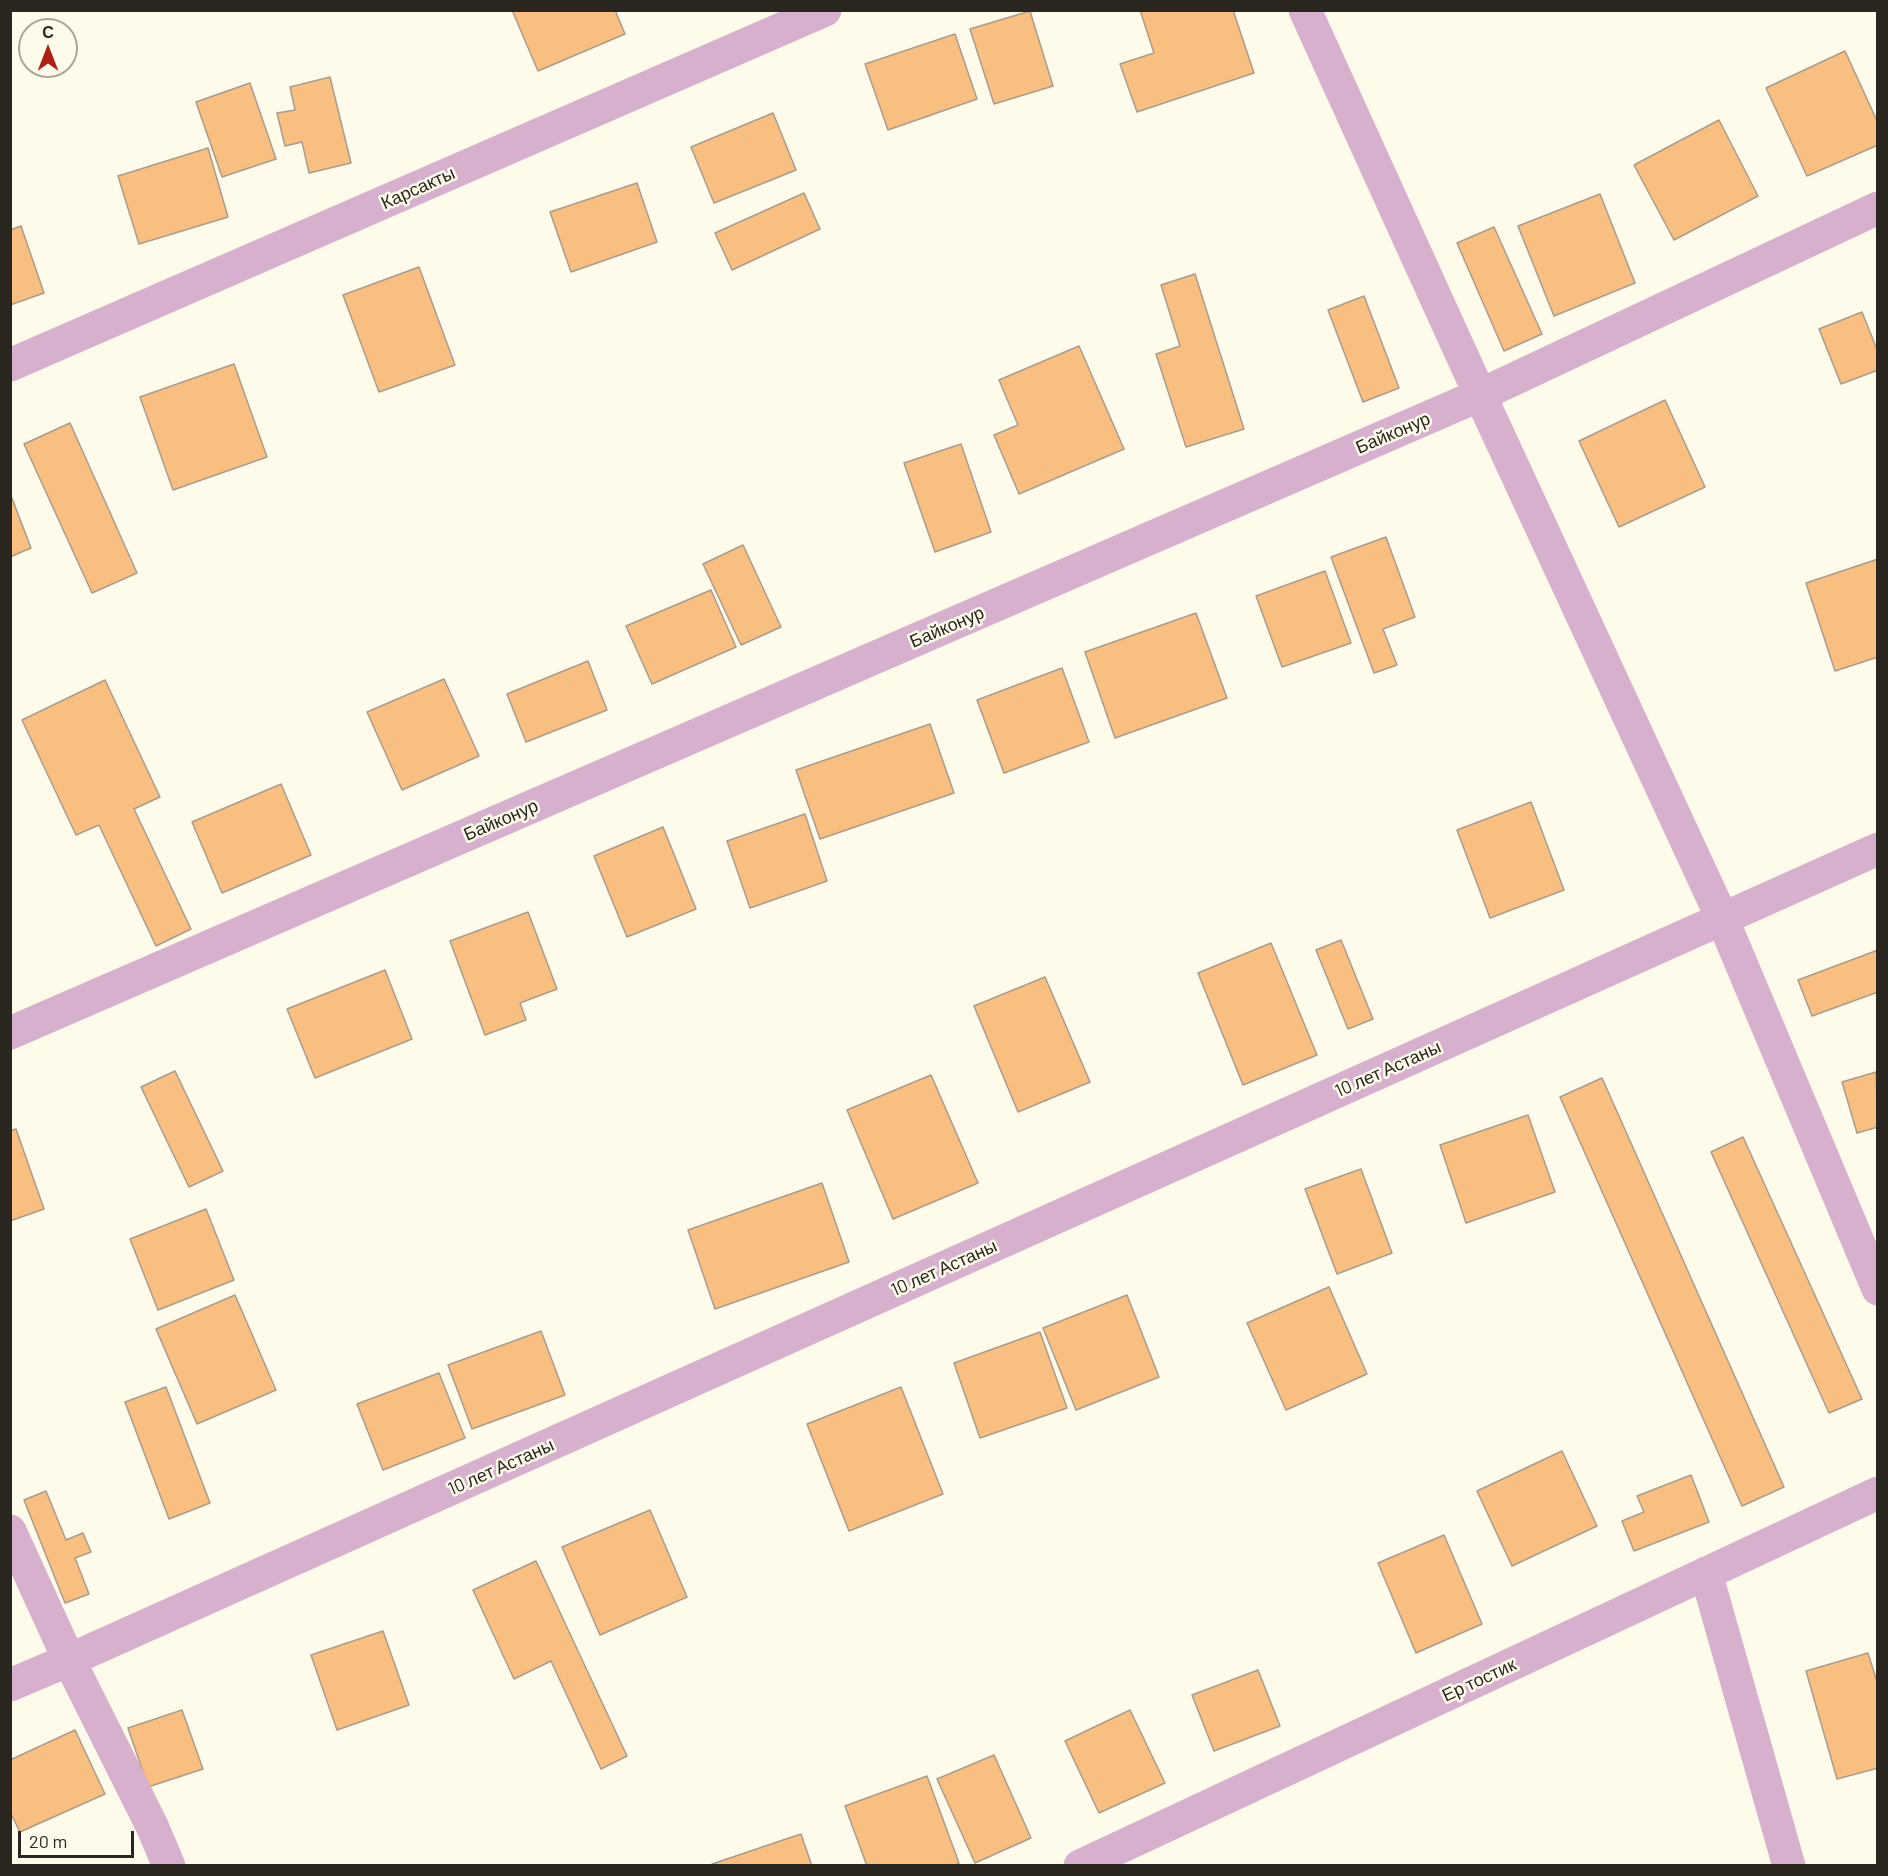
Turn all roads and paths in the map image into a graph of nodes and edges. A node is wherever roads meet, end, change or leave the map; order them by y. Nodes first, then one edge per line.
1 (825, 10) edge
2 (1305, 10) edge
3 (1878, 208) edge
4 (10, 364) edge
5 (1480, 395) junction
6 (1878, 849) edge
7 (1722, 918) junction
8 (10, 1033) edge
9 (1878, 1289) edge
10 (1878, 1493) edge
11 (10, 1531) edge
12 (1706, 1573) junction
13 (69, 1660) junction
14 (10, 1685) edge
15 (169, 1866) edge
16 (1080, 1866) edge
17 (1789, 1866) edge

1 - 4 street, Карсакты
2 - 5 street
3 - 5 street, Байконур
5 - 7 street
5 - 8 street, Байконур
6 - 7 street, 10 лет Астаны
7 - 9 street
7 - 13 street, 10 лет Астаны
10 - 12 street, Ер тостик
11 - 13 street
12 - 16 street, Ер тостик
12 - 17 street
13 - 14 street, 10 лет Астаны
13 - 15 street

